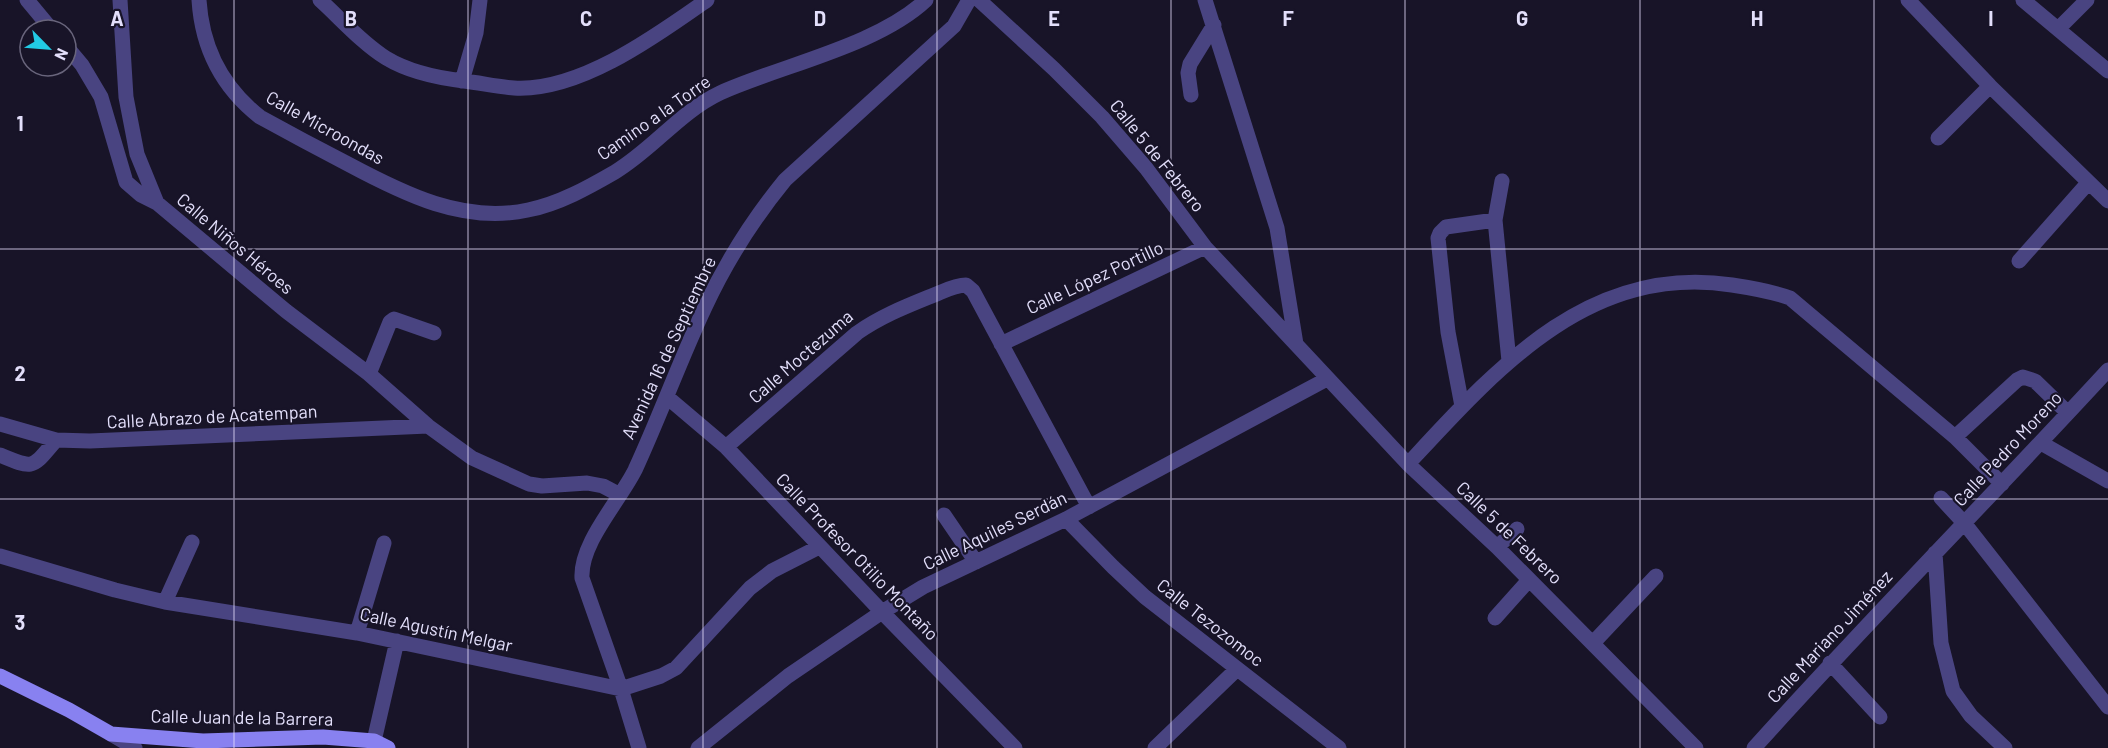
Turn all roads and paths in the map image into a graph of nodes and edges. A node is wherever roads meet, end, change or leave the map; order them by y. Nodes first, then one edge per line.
1 (27, 0) edge
2 (120, 0) edge
3 (199, 0) edge
4 (320, 0) edge
5 (480, 0) edge
6 (708, 0) edge
7 (926, 0) edge
8 (969, 0) edge
9 (979, 0) edge
10 (1205, 0) edge
11 (1908, 0) edge
12 (2023, 0) edge
13 (2087, 0) edge
14 (42, 18) edge
15 (1214, 25) junction
16 (2059, 28) junction
17 (78, 60) edge
18 (2108, 71) edge
19 (462, 81) junction
20 (1990, 86) junction
21 (1191, 95) dead end
22 (1938, 138) dead end
23 (1502, 180) dead end
24 (2088, 183) junction
25 (2108, 201) edge
26 (157, 203) junction
27 (500, 214) joint
28 (1495, 220) junction
29 (1205, 247) junction
30 (2019, 261) dead end
31 (434, 333) dead end
32 (1001, 344) junction
33 (1296, 344) junction
34 (1509, 361) junction
35 (2108, 370) edge
36 (369, 374) junction
37 (1327, 379) junction
38 (667, 397) junction
39 (1462, 406) junction
40 (2068, 414) junction
41 (0, 423) edge
42 (428, 426) junction
43 (1955, 437) junction
44 (56, 440) junction
45 (2041, 443) junction
46 (726, 447) junction
47 (0, 455) edge
48 (1408, 464) junction
49 (2108, 481) edge
50 (2002, 484) junction
51 (620, 495) junction
52 (1941, 498) dead end
53 (1089, 507) junction
54 (944, 515) dead end
55 (1066, 519) junction
56 (1965, 524) junction
57 (1516, 529) dead end
58 (192, 542) dead end
59 (384, 543) dead end
60 (819, 547) junction
61 (1497, 547) junction
62 (1935, 553) junction
63 (0, 556) edge
64 (976, 562) junction
65 (1656, 576) dead end
66 (1529, 580) junction
67 (165, 602) junction
68 (882, 612) junction
69 (1495, 618) dead end
70 (357, 633) junction
71 (398, 641) junction
72 (1593, 643) junction
73 (1830, 663) junction
74 (1236, 670) junction
75 (0, 676) edge
76 (621, 688) junction
77 (2108, 707) edge
78 (1880, 717) dead end
79 (111, 734) junction
80 (381, 744) edge
81 (1007, 746) edge
82 (135, 748) edge
83 (639, 748) edge
84 (698, 748) edge
85 (1155, 748) edge
86 (1339, 748) edge
87 (1696, 748) edge
88 (1754, 748) edge
89 (2005, 748) edge

1 - 14 street
2 - 26 street, Calle Niños Héroes
3 - 27 street, Calle Microondas
4 - 19 street
5 - 19 street
6 - 19 street
7 - 27 street, Camino a la Torre
8 - 38 street, Avenida 16 de Septiembre
9 - 29 street, Calle 5 de Febrero
10 - 15 street
11 - 20 street
12 - 16 street
13 - 16 street
15 - 21 street
15 - 33 street
16 - 18 street
17 - 26 street
20 - 22 street
20 - 24 street
23 - 28 street
24 - 25 street
24 - 30 street
26 - 36 street, Calle Niños Héroes
28 - 34 street
28 - 39 street
29 - 32 street, Calle López Portillo
29 - 33 street, Calle 5 de Febrero
31 - 36 street
32 - 46 street, Calle Moctezuma
32 - 53 street
33 - 37 street, Calle 5 de Febrero
34 - 39 street
34 - 43 street
35 - 40 street, Calle Pedro Moreno
36 - 42 street, Calle Niños Héroes
37 - 48 street, Calle 5 de Febrero
37 - 53 street, Calle Aquiles Serdán
38 - 46 street, Calle Profesor Otilio Montaño
38 - 51 street, Avenida 16 de Septiembre
39 - 48 street
40 - 43 street
40 - 45 street, Calle Pedro Moreno
41 - 44 street, Calle Abrazo de Acatempan
42 - 44 street, Calle Abrazo de Acatempan
42 - 51 street, Calle Niños Héroes
43 - 50 street
44 - 47 street
45 - 49 street
45 - 50 street, Calle Pedro Moreno
46 - 60 street, Calle Profesor Otilio Montaño
48 - 61 street, Calle 5 de Febrero
50 - 56 street, Calle Pedro Moreno
51 - 76 street, Avenida 16 de Septiembre
52 - 56 street
53 - 55 street, Calle Aquiles Serdán
54 - 64 street
55 - 64 street, Calle Aquiles Serdán
55 - 74 street, Calle Tezozomoc
56 - 62 street, Calle Pedro Moreno
56 - 77 street
57 - 61 street
58 - 67 street
59 - 70 street
60 - 68 street, Calle Profesor Otilio Montaño
60 - 76 street, Calle Agustín Melgar
61 - 66 street, Calle 5 de Febrero
62 - 73 street, Calle Mariano Jiménez
62 - 89 street
63 - 67 street, Calle Agustín Melgar
64 - 68 street, Calle Aquiles Serdán
65 - 72 street
66 - 69 street
66 - 72 street, Calle 5 de Febrero
67 - 70 street, Calle Agustín Melgar
68 - 81 street, Calle Profesor Otilio Montaño
68 - 84 street, Calle Aquiles Serdán
70 - 71 street, Calle Agustín Melgar
71 - 76 street, Calle Agustín Melgar
71 - 80 street
72 - 87 street, Calle 5 de Febrero
73 - 78 street
73 - 88 street, Calle Mariano Jiménez
74 - 85 street
74 - 86 street, Calle Tezozomoc
75 - 79 street, Calle Juan de la Barrera
76 - 83 street, Avenida 16 de Septiembre
79 - 80 street, Calle Juan de la Barrera
79 - 82 street

